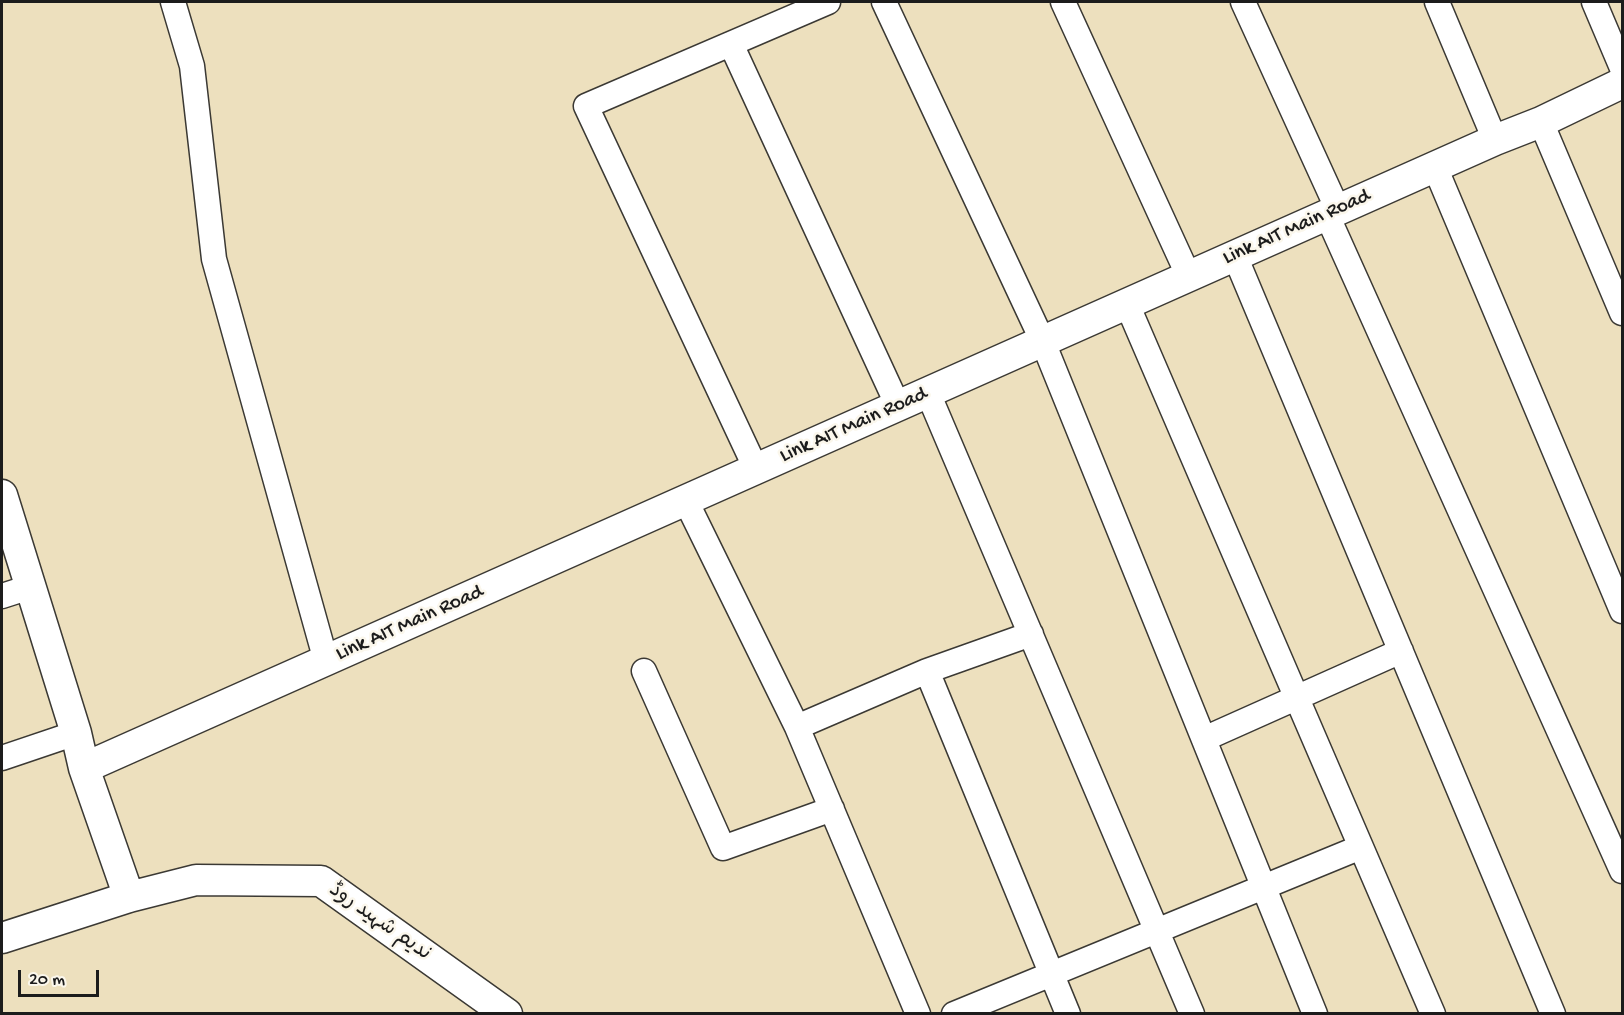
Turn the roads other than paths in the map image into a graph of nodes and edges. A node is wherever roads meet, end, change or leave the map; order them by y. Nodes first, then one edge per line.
1 (174, 2) edge
2 (828, 2) edge
3 (884, 2) edge
4 (1063, 2) edge
5 (1243, 2) edge
6 (1437, 2) edge
7 (1594, 2) edge
8 (731, 44) junction
9 (1623, 68) edge
10 (1623, 83) edge
11 (1541, 122) junction
12 (1495, 140) junction
13 (1435, 167) junction
14 (1332, 213) junction
15 (1235, 256) junction
16 (1189, 277) junction
17 (1127, 304) junction
18 (1623, 313) edge
19 (1043, 342) junction
20 (928, 393) junction
21 (898, 406) junction
22 (756, 469) junction
23 (2, 495) edge
24 (686, 501) junction
25 (30, 587) junction
26 (2, 596) edge
27 (1623, 611) edge
28 (1031, 634) junction
29 (1401, 651) junction
30 (326, 661) junction
31 (644, 671) dead end
32 (927, 671) junction
33 (1297, 698) junction
34 (797, 727) junction
35 (76, 733) junction
36 (1204, 739) junction
37 (2, 758) edge
38 (84, 768) junction
39 (832, 810) junction
40 (1361, 847) junction
41 (1623, 871) edge
42 (1264, 888) junction
43 (129, 897) junction
44 (1156, 931) junction
45 (2, 938) edge
46 (1052, 974) junction
47 (507, 1014) edge
48 (918, 1014) edge
49 (954, 1014) edge
50 (1068, 1014) edge
51 (1192, 1014) edge
52 (1315, 1014) edge
53 (1433, 1014) edge
54 (1553, 1014) edge

1 - 30 street
2 - 8 street
3 - 19 street
4 - 16 street
5 - 14 street
6 - 12 street
7 - 9 street
8 - 21 street
8 - 22 street
10 - 11 street, Link AIT Main Road
11 - 12 street, Link AIT Main Road
11 - 18 street
12 - 13 street, Link AIT Main Road
13 - 14 street, Link AIT Main Road
13 - 27 street
14 - 15 street, Link AIT Main Road
14 - 41 street
15 - 16 street, Link AIT Main Road
15 - 29 street
16 - 17 street, Link AIT Main Road
17 - 19 street, Link AIT Main Road
17 - 33 street
19 - 20 street, Link AIT Main Road
19 - 36 street
20 - 21 street, Link AIT Main Road
20 - 28 street
21 - 22 street, Link AIT Main Road
22 - 24 street, Link AIT Main Road
23 - 25 street
24 - 30 street, Link AIT Main Road
24 - 34 street
25 - 26 street
25 - 35 street
28 - 32 street
28 - 44 street
29 - 33 street
29 - 54 street
30 - 38 street, Link AIT Main Road
31 - 39 street
32 - 34 street
32 - 46 street
33 - 36 street
33 - 40 street
34 - 39 street
35 - 37 street
35 - 38 street
36 - 42 street
38 - 43 street
39 - 48 street
40 - 42 street
40 - 53 street
42 - 44 street
42 - 52 street
43 - 45 street, ندیم شہید روڈ
43 - 47 street, ندیم شہید روڈ
44 - 46 street
44 - 51 street
46 - 49 street
46 - 50 street

